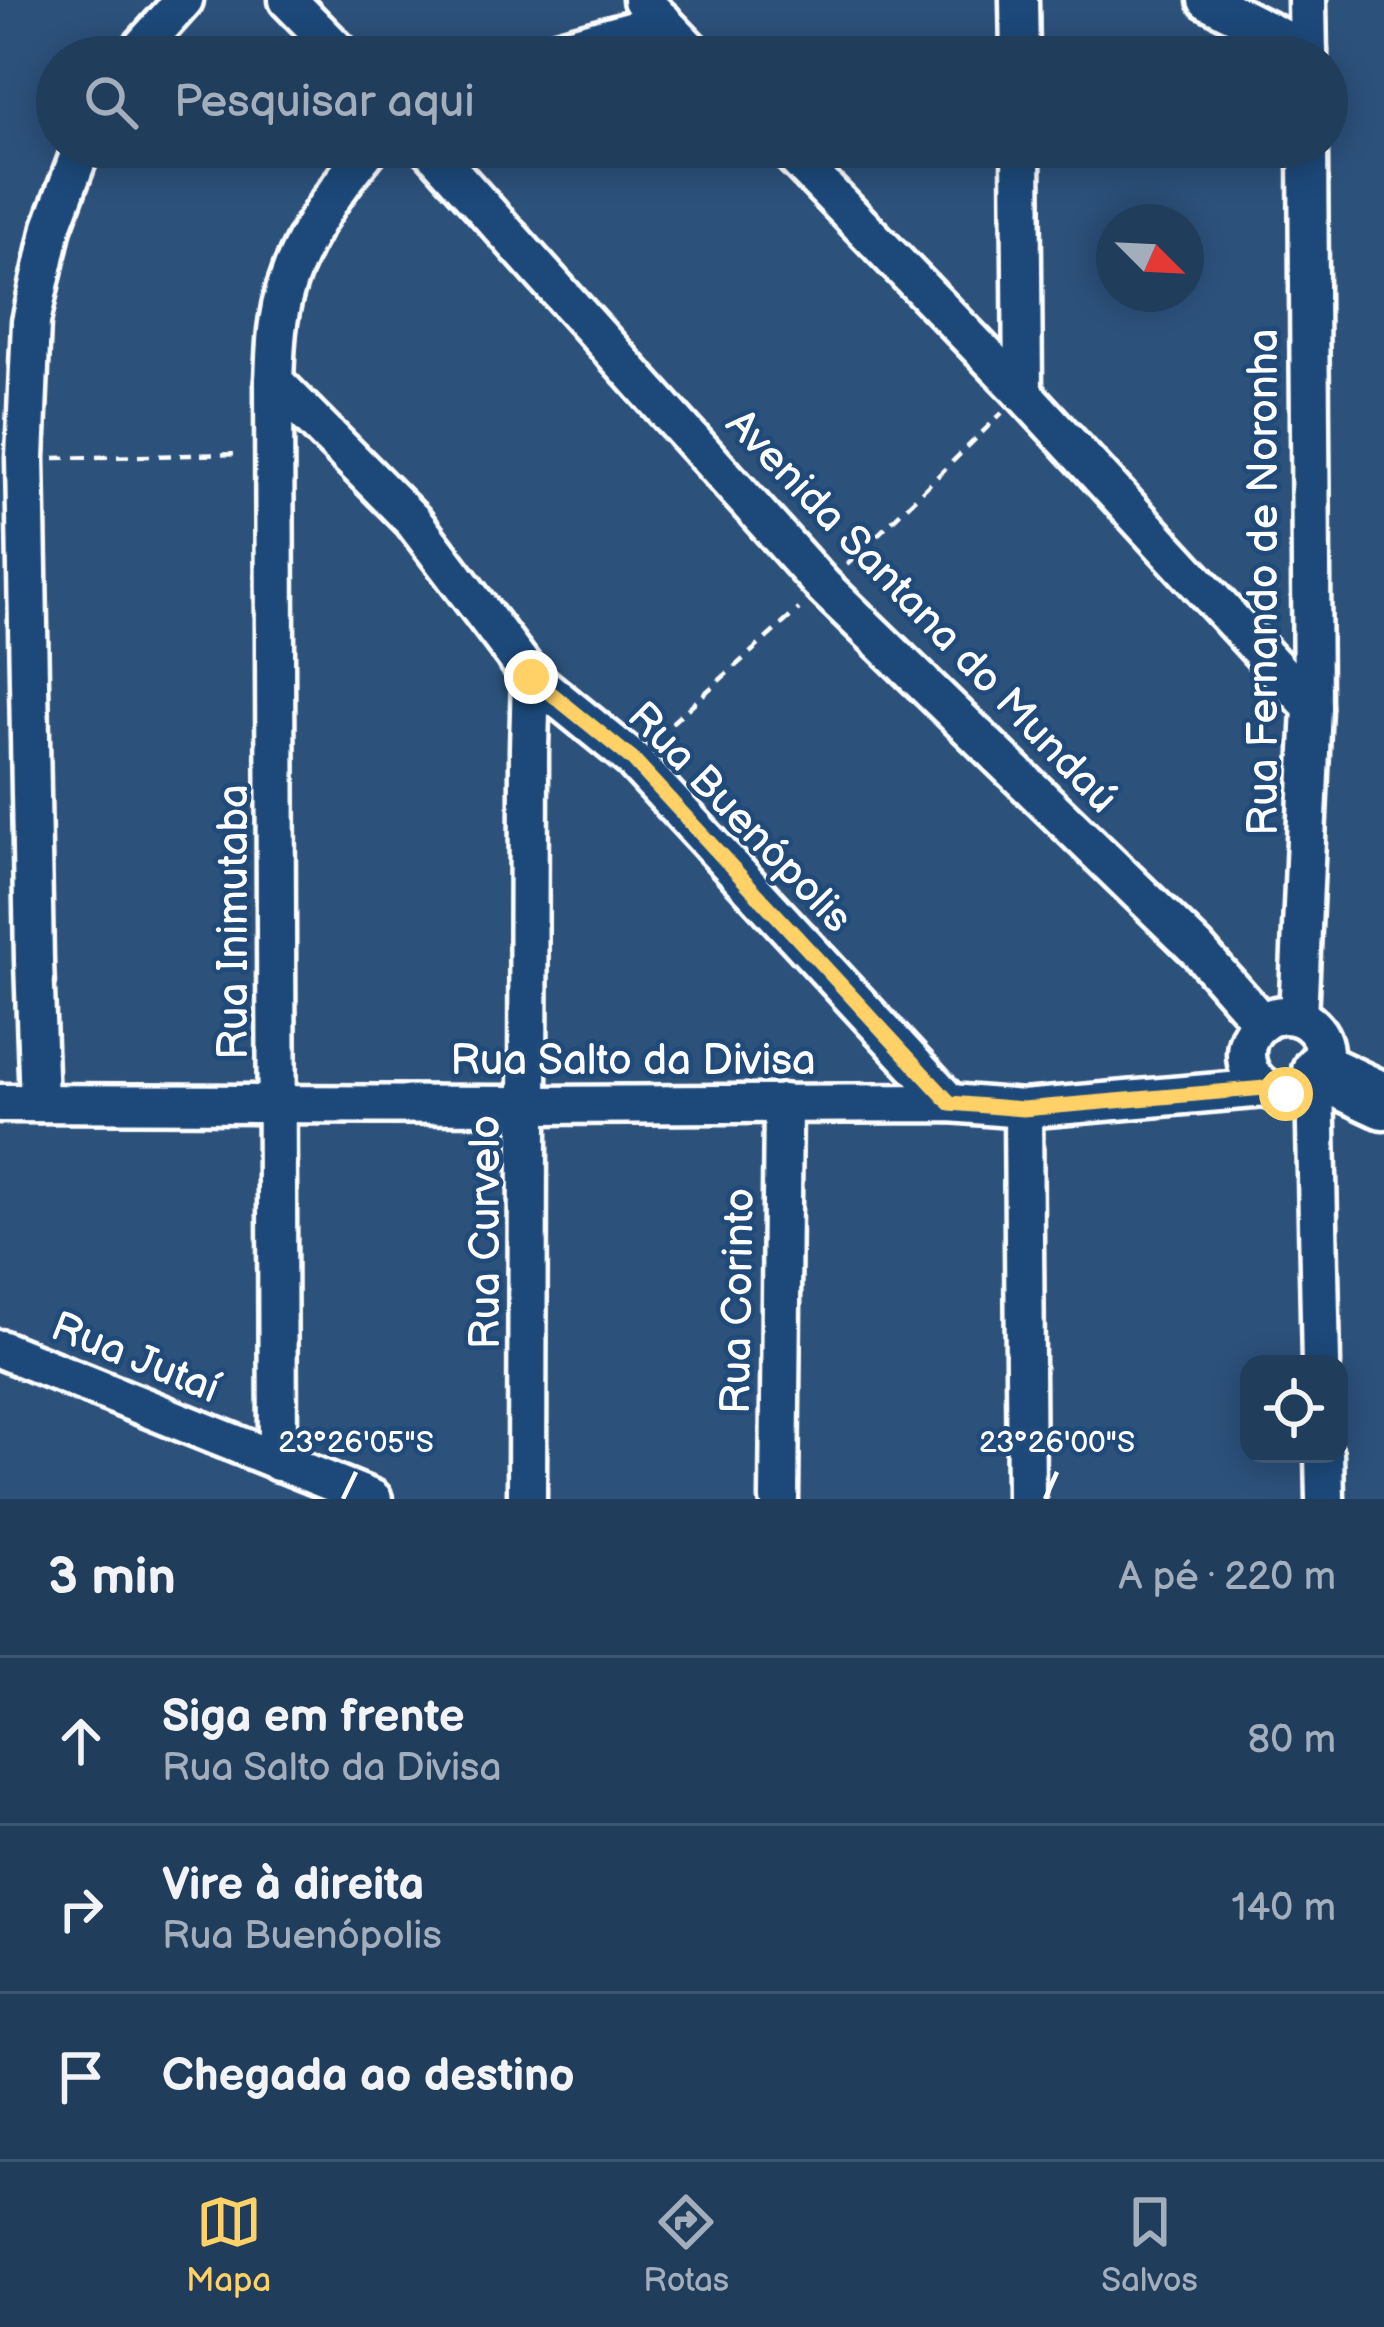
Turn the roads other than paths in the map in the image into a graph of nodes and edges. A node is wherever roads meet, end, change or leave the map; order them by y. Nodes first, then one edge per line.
1 (184, 0) edge
2 (289, 0) edge
3 (1019, 0) edge
4 (1207, 0) edge
5 (1307, 0) edge
6 (652, 11) edge
7 (152, 36) edge
8 (324, 36) edge
9 (586, 36) edge
10 (676, 36) edge
11 (1020, 36) edge
12 (1274, 36) edge
13 (1308, 36) edge
14 (74, 168) edge
15 (354, 168) edge
16 (449, 168) edge
17 (805, 168) edge
18 (1021, 168) edge
19 (1308, 168) edge
20 (274, 381) junction
21 (1023, 393) junction
22 (531, 677) junction
23 (1312, 707) junction
24 (1280, 1020) junction
25 (1318, 1075) junction
26 (1265, 1088) junction
27 (1384, 1101) edge
28 (0, 1103) edge
29 (39, 1103) junction
30 (783, 1103) junction
31 (950, 1103) junction
32 (278, 1106) junction
33 (529, 1106) junction
34 (1023, 1109) junction
35 (0, 1349) edge
36 (1322, 1355) edge
37 (278, 1462) junction
38 (1324, 1463) edge
39 (373, 1499) edge
40 (527, 1499) edge
41 (779, 1499) edge
42 (1026, 1499) edge
43 (1324, 1499) edge

1 - 7 street
2 - 8 street
3 - 11 street
4 - 12 street
5 - 13 street
6 - 9 street
6 - 10 street
14 - 29 street
15 - 20 street, Rua Inimutaba
16 - 24 street, Avenida Santana do Mundaú
17 - 21 street
18 - 21 street
19 - 23 street, Rua Fernando de Noronha
20 - 22 street, Rua Buenópolis
20 - 32 street, Rua Inimutaba
21 - 23 street
22 - 31 street, Rua Buenópolis
22 - 33 street, Rua Curvelo
23 - 24 street, Rua Fernando de Noronha
24 - 25 street
24 - 26 street
25 - 26 street
25 - 27 highway
25 - 36 street
26 - 34 street, Rua Salto da Divisa
28 - 29 street, Rua Salto da Divisa
29 - 32 street, Rua Salto da Divisa
30 - 31 street, Rua Salto da Divisa
30 - 33 street, Rua Salto da Divisa
30 - 41 street, Rua Corinto
31 - 34 street, Rua Salto da Divisa
32 - 33 street, Rua Salto da Divisa
32 - 37 street, Rua Inimutaba
33 - 40 street, Rua Curvelo
34 - 42 street
35 - 37 street, Rua Jutaí
37 - 39 street, Rua Jutaí
38 - 43 street

